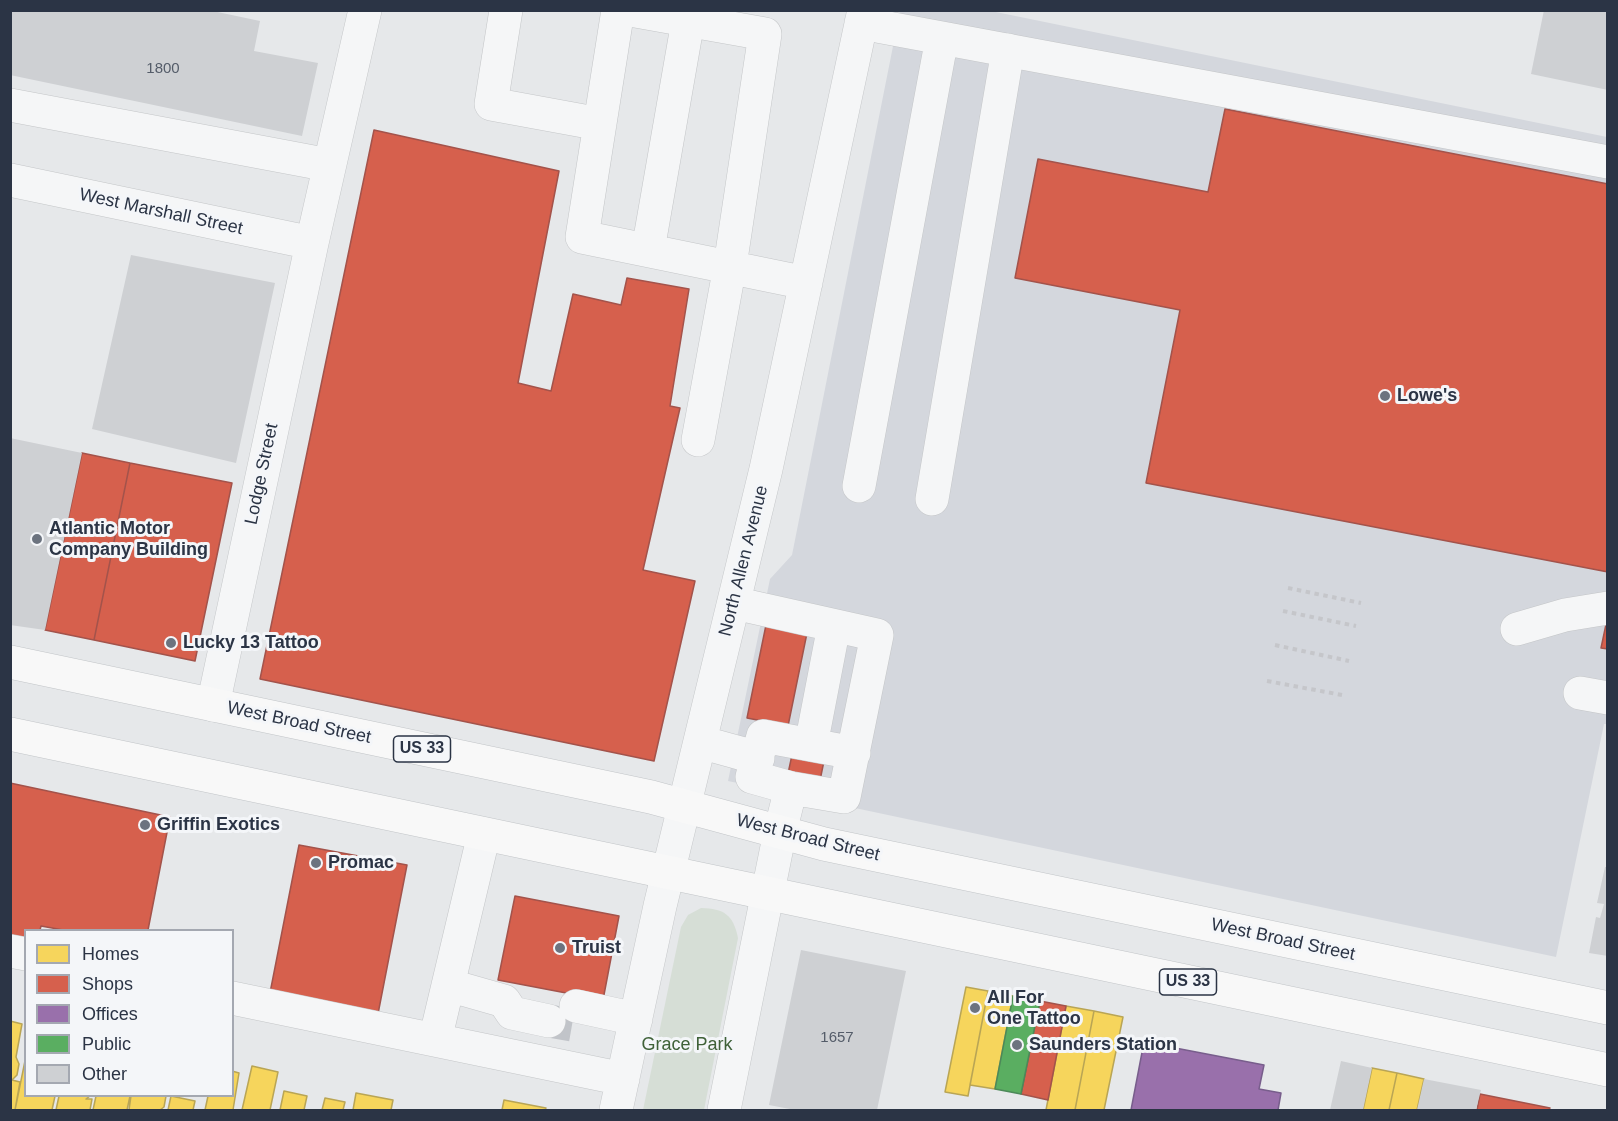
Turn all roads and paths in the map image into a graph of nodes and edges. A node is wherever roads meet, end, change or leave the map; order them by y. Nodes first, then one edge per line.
1 (365, 10) edge
2 (506, 10) edge
3 (618, 10) edge
4 (630, 10) edge
5 (863, 17) edge
6 (688, 21) junction
7 (942, 38) junction
8 (1008, 50) junction
9 (10, 105) edge
10 (600, 124) junction
11 (1608, 162) edge
12 (330, 165) junction
13 (10, 180) edge
14 (312, 243) junction
15 (648, 250) junction
16 (730, 266) junction
17 (806, 283) junction
18 (698, 440) dead end
19 (859, 486) dead end
20 (932, 499) dead end
21 (1288, 588) dead end
22 (734, 603) junction
23 (1361, 603) dead end
24 (1608, 608) edge
25 (1282, 611) dead end
26 (834, 626) junction
27 (1356, 626) dead end
28 (1517, 629) dead end
29 (1275, 645) dead end
30 (1349, 661) dead end
31 (10, 662) edge
32 (1267, 681) dead end
33 (1342, 695) dead end
34 (213, 705) junction
35 (10, 734) edge
36 (700, 742) junction
37 (811, 745) junction
38 (854, 753) junction
39 (758, 758) junction
40 (791, 788) junction
41 (684, 806) junction
42 (780, 832) junction
43 (484, 834) junction
44 (668, 873) junction
45 (769, 893) junction
46 (448, 985) junction
47 (234, 998) edge
48 (1608, 1008) edge
49 (634, 1029) junction
50 (435, 1040) junction
51 (1608, 1070) edge
52 (622, 1079) junction
53 (733, 1109) edge
54 (616, 1110) edge

1 - 12 street, Lodge Street
2 - 10 street
3 - 10 street
4 - 6 street
5 - 7 street
5 - 17 street, North Allen Avenue
6 - 15 street
6 - 16 street
7 - 8 street
7 - 19 street
8 - 11 street
8 - 20 street
9 - 12 street
10 - 15 street
12 - 14 street, Lodge Street
13 - 14 street, West Marshall Street
14 - 34 street, Lodge Street
15 - 16 street
16 - 17 street
16 - 18 street
17 - 22 street, North Allen Avenue
21 - 23 path
22 - 26 street
22 - 36 street, North Allen Avenue
24 - 28 street
25 - 27 path
26 - 37 street
26 - 38 street
29 - 30 path
31 - 34 main road, West Broad Street / US 33
32 - 33 path
34 - 41 main road, West Broad Street / US 33
35 - 43 main road, US 33
36 - 39 street
36 - 41 street, North Allen Avenue
37 - 38 street
37 - 39 street
38 - 40 street
39 - 40 street
40 - 42 street
41 - 42 main road, West Broad Street / US 33
41 - 44 street, North Allen Avenue
42 - 45 street
42 - 48 main road, West Broad Street / US 33
43 - 44 main road, US 33
43 - 46 street
44 - 45 main road, US 33
44 - 49 street, North Allen Avenue
45 - 51 main road, US 33
45 - 53 street
46 - 49 street
46 - 50 street
47 - 50 street
49 - 52 street, North Allen Avenue
50 - 52 street
52 - 54 street, North Allen Avenue

